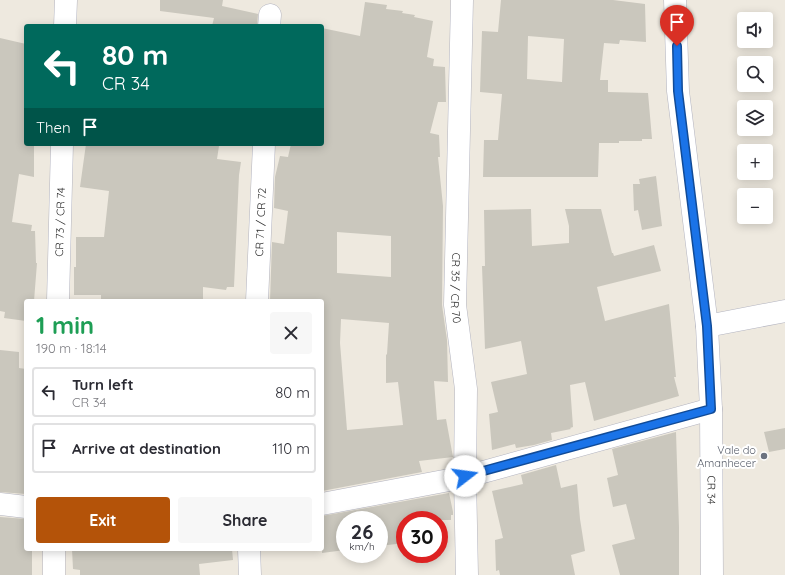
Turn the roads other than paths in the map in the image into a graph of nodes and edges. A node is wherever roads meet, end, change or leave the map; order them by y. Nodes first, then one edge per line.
1 (66, 0) edge
2 (462, 0) edge
3 (675, 0) edge
4 (65, 24) edge
5 (62, 146) edge
6 (264, 146) edge
7 (58, 299) edge
8 (257, 299) edge
9 (785, 311) edge
10 (707, 326) junction
11 (711, 409) junction
12 (465, 476) junction
13 (0, 504) edge
14 (324, 504) edge
15 (24, 507) edge
16 (54, 551) edge
17 (249, 551) edge
18 (54, 575) edge
19 (250, 575) edge
20 (467, 575) edge
21 (712, 575) edge

1 - 4 street
2 - 12 street, CR 35 / CR 70
3 - 10 street, CR 34
5 - 7 street, CR 73 / CR 74
6 - 8 street, CR 71 / CR 72
9 - 10 street
10 - 11 street, CR 34
11 - 12 street
11 - 21 street, CR 34
12 - 14 street
12 - 20 street, CR 35 / CR 70
13 - 15 street
16 - 18 street
17 - 19 street

